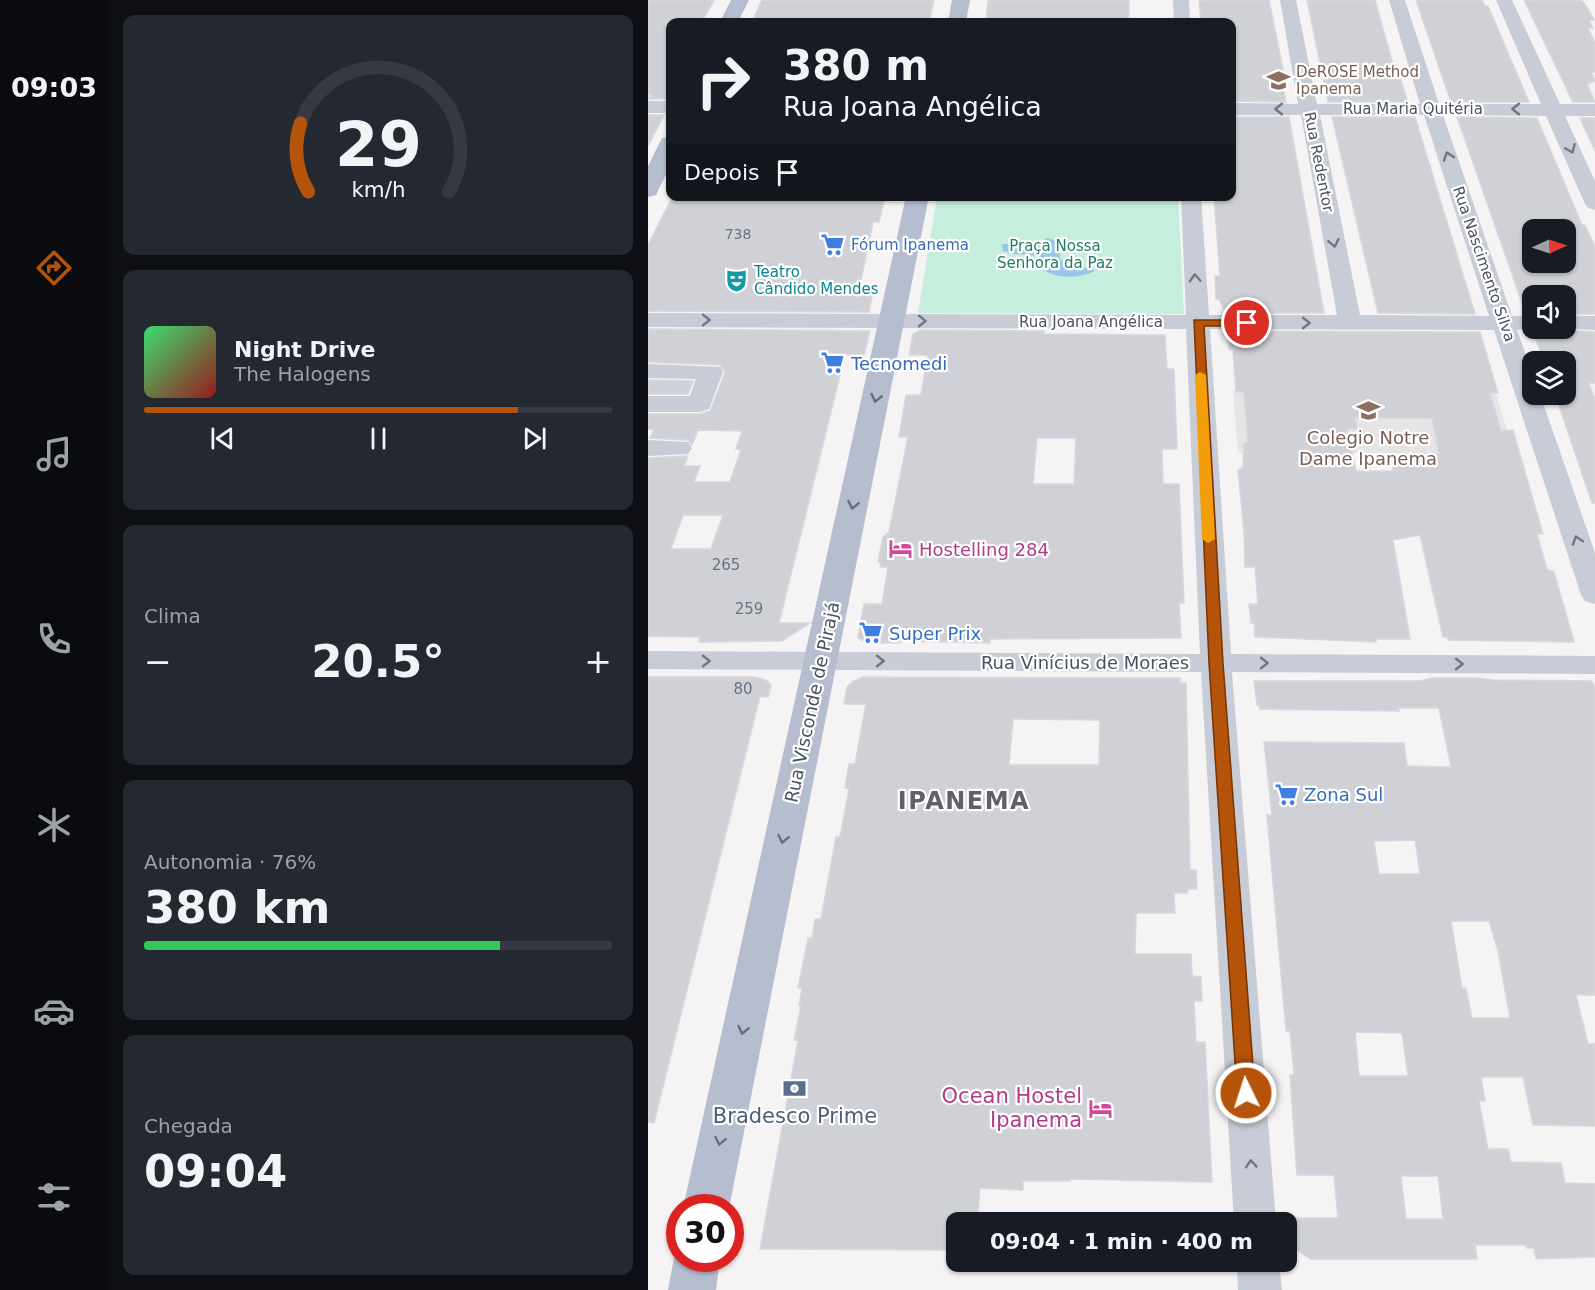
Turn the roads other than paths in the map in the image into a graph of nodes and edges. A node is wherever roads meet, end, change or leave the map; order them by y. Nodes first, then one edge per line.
1 (740, 0) edge
2 (961, 0) edge
3 (1181, 0) edge
4 (1287, 0) edge
5 (1397, 0) edge
6 (1504, 0) edge
7 (731, 18) edge
8 (958, 18) edge
9 (1182, 18) edge
10 (648, 107) edge
11 (666, 107) edge
12 (1236, 109) edge
13 (1308, 109) junction
14 (1431, 109) junction
15 (1554, 110) junction
16 (1595, 111) edge
17 (666, 152) edge
18 (650, 182) edge
19 (917, 201) edge
20 (1191, 201) edge
21 (1595, 204) edge
22 (648, 320) edge
23 (894, 321) junction
24 (1198, 322) junction
25 (1350, 323) junction
26 (1504, 323) junction
27 (1522, 323) edge
28 (1576, 323) edge
29 (1595, 323) edge
30 (648, 371) edge
31 (648, 404) edge
32 (648, 448) edge
33 (679, 448) dead end
34 (1595, 596) edge
35 (648, 660) edge
36 (821, 660) junction
37 (1216, 663) junction
38 (1595, 665) edge
39 (709, 1194) edge
40 (1254, 1212) edge
41 (695, 1272) edge
42 (1259, 1272) edge
43 (692, 1290) edge
44 (1260, 1290) edge

1 - 7 main road
2 - 8 main road
3 - 9 street
4 - 13 street, Rua Redentor
5 - 14 street, Rua Nascimento Silva
6 - 15 street
10 - 11 street
13 -> 12 street, Rua Maria Quitéria
13 - 14 street, Rua Maria Quitéria
13 -> 25 street, Rua Redentor
15 -> 14 street, Rua Maria Quitéria
26 -> 14 street, Rua Nascimento Silva
15 - 16 street, Rua Maria Quitéria
15 -> 21 street
17 - 18 main road
19 - 23 main road, Rua Visconde de Pirajá
24 -> 20 street
22 -> 23 street, Rua Joana Angélica
23 -> 24 street, Rua Joana Angélica
23 -> 36 main road, Rua Visconde de Pirajá
24 -> 25 street, Rua Joana Angélica
24 - 37 street
25 - 26 street, Rua Joana Angélica
26 - 27 street, Rua Joana Angélica
34 -> 26 street, Rua Nascimento Silva
28 - 29 street
30 - 31 street
32 - 33 street
35 -> 36 street, Rua Vinícius de Moraes
36 -> 37 street, Rua Vinícius de Moraes
36 -> 39 main road, Rua Visconde de Pirajá
37 -> 38 street, Rua Vinícius de Moraes
40 -> 37 street
41 - 43 main road
42 - 44 street

